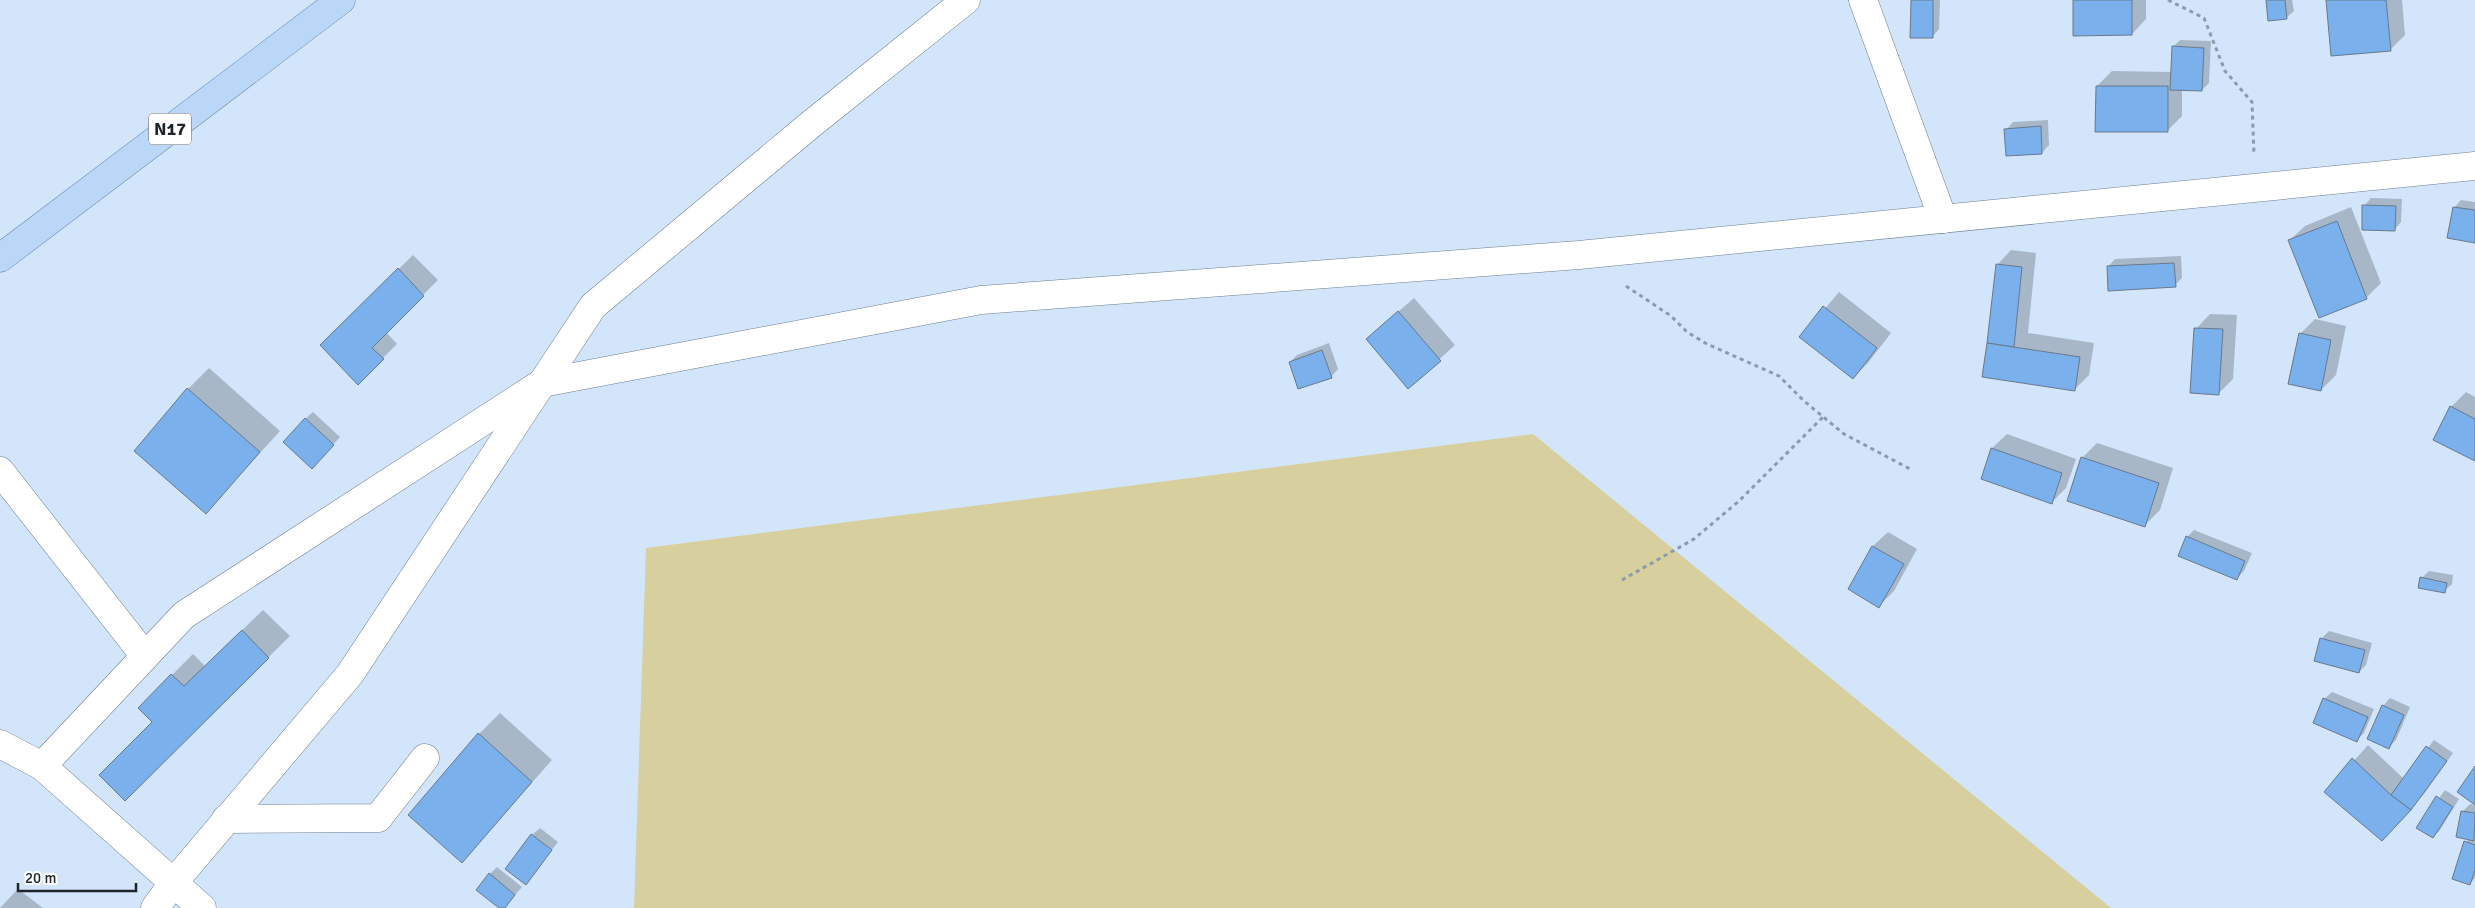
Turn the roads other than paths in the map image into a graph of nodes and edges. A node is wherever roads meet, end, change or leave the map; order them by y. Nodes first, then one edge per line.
1 (341, 0) edge
2 (966, 0) edge
3 (1863, 0) edge
4 (2475, 166) edge
5 (1943, 219) junction
6 (0, 258) edge
7 (542, 383) junction
8 (0, 471) edge
9 (145, 656) junction
10 (0, 744) edge
11 (425, 758) dead end
12 (42, 766) junction
13 (226, 819) junction
14 (174, 882) junction
15 (155, 908) edge
16 (202, 908) edge

1 - 6 main road, N17
2 - 7 street
3 - 5 street
4 - 5 street
5 - 7 street
7 - 9 street
7 - 13 street
8 - 9 street
9 - 12 street
10 - 12 street
11 - 13 street
12 - 14 street
13 - 14 street
14 - 15 street
14 - 16 street

